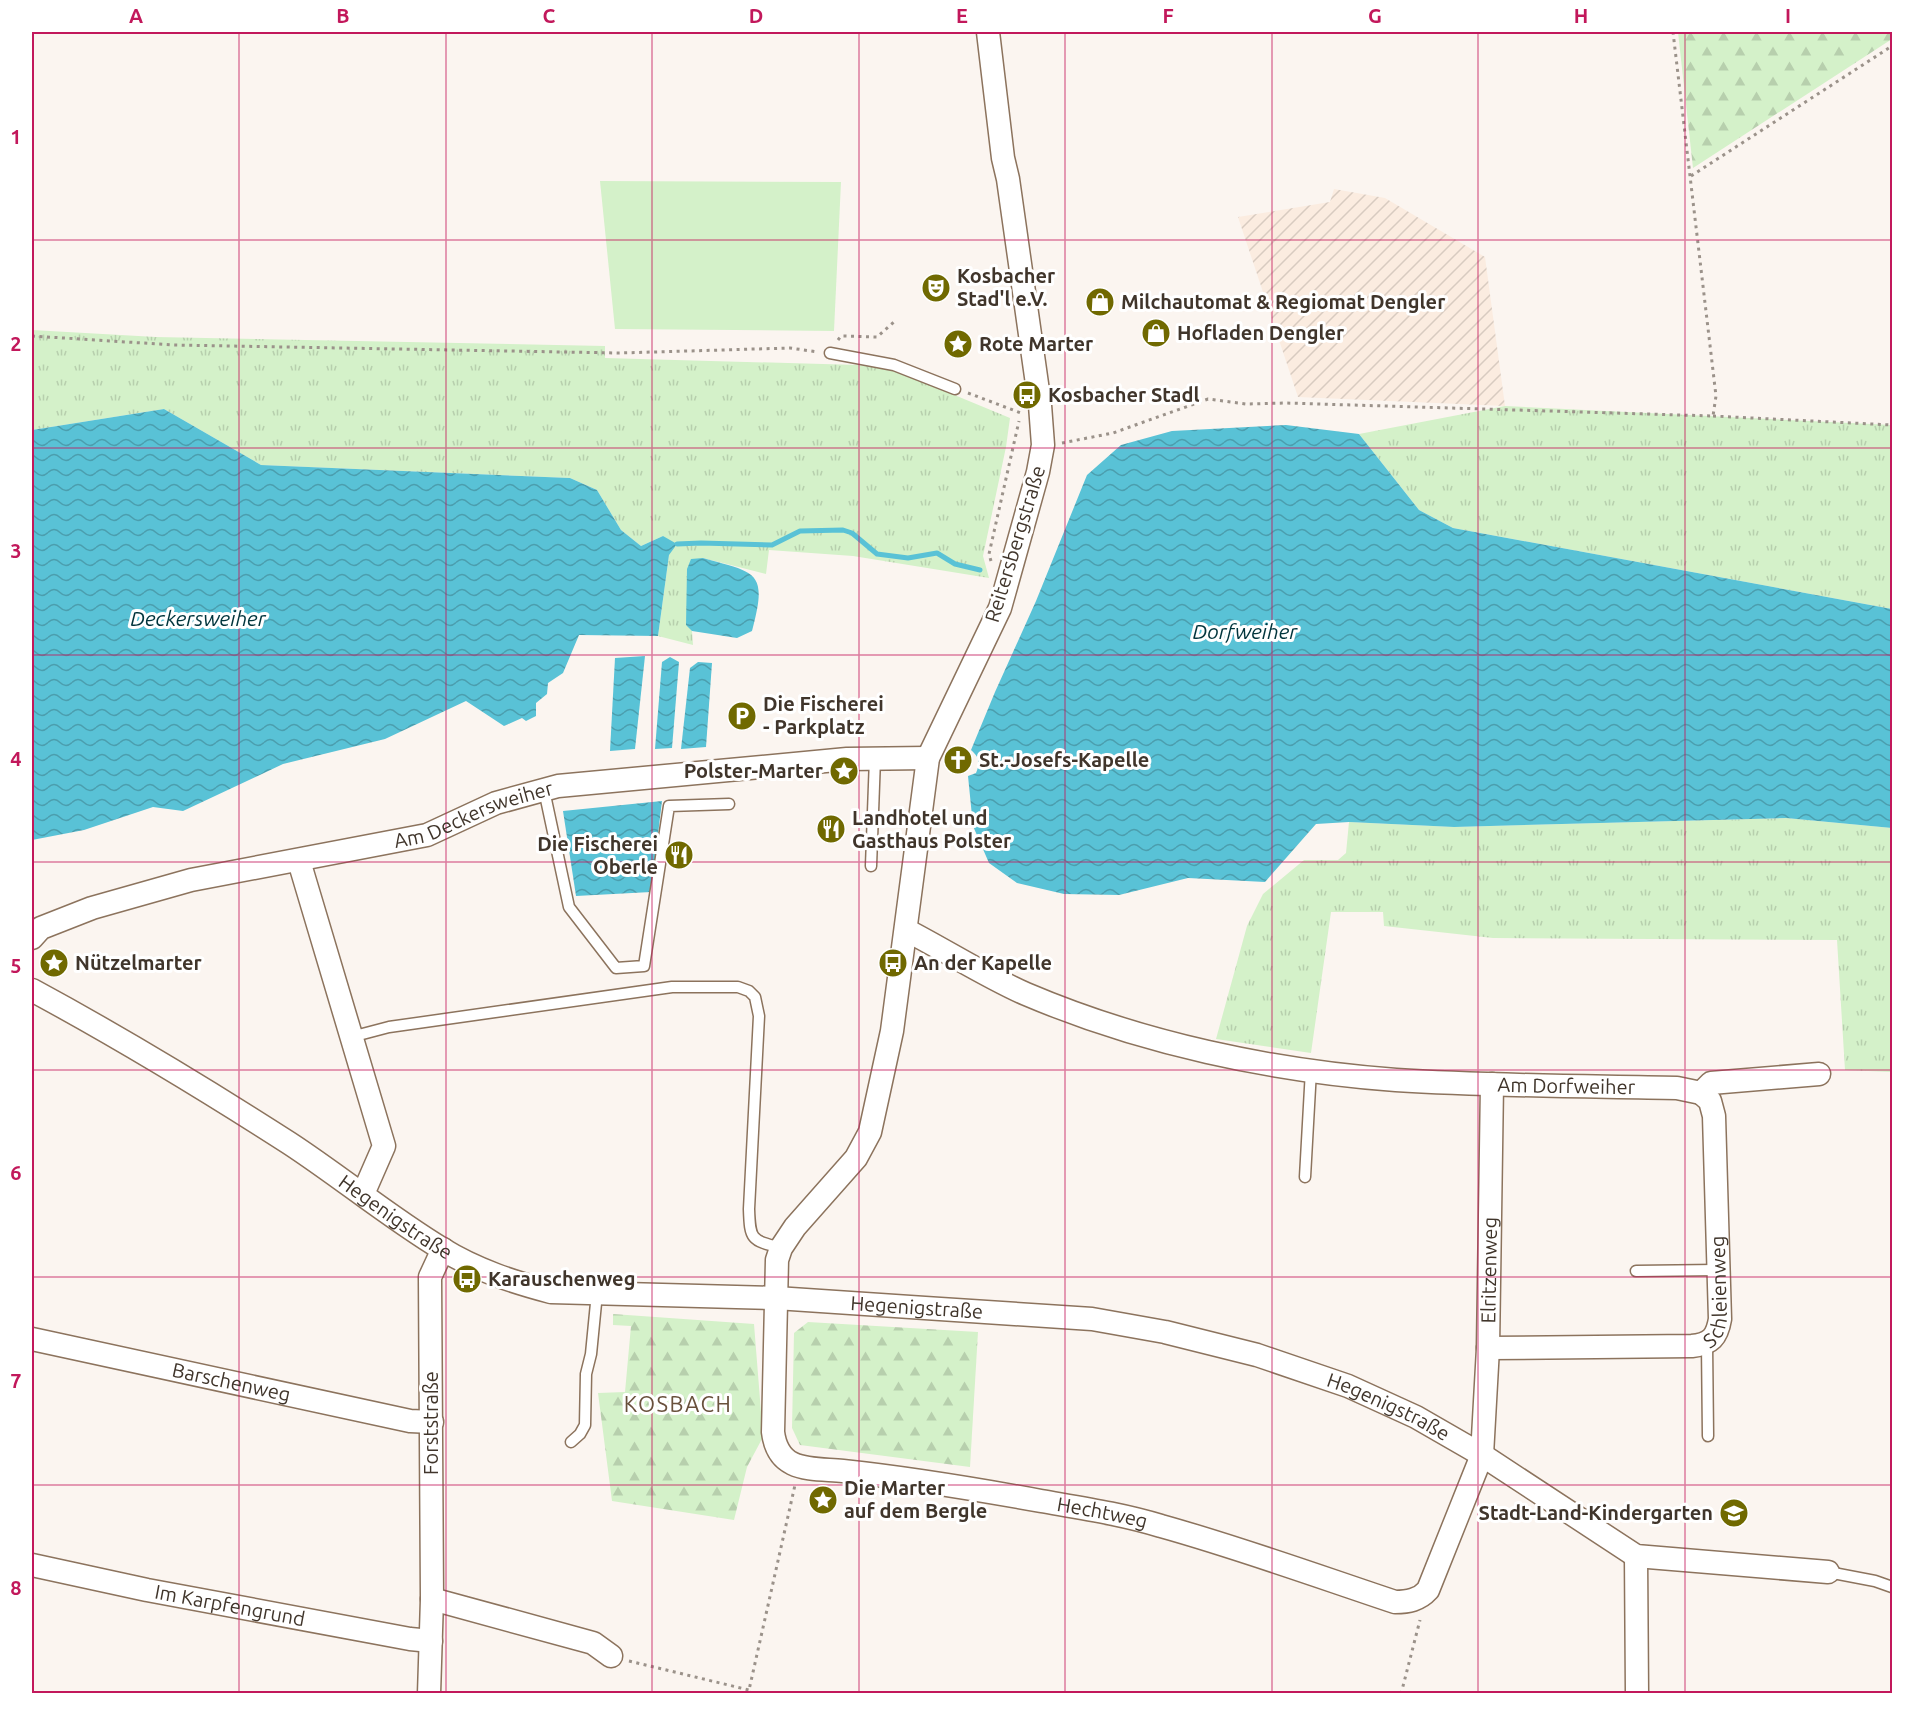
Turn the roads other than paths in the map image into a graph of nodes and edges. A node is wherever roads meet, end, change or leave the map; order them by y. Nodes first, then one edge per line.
1 (988, 32) edge
2 (830, 353) road end
3 (955, 388) road end
4 (928, 758) junction
5 (875, 759) junction
6 (544, 790) junction
7 (729, 804) dead end
8 (299, 861) junction
9 (871, 866) dead end
10 (906, 930) junction
11 (32, 938) edge
12 (32, 990) edge
13 (351, 1036) junction
14 (1311, 1070) junction
15 (1819, 1074) dead end
16 (1492, 1084) junction
17 (1701, 1093) junction
18 (1305, 1177) dead end
19 (363, 1194) junction
20 (781, 1248) junction
21 (443, 1250) junction
22 (1717, 1270) junction
23 (1636, 1271) dead end
24 (597, 1293) junction
25 (776, 1298) junction
26 (32, 1340) edge
27 (1707, 1344) junction
28 (1488, 1348) junction
29 (432, 1422) junction
30 (1708, 1436) dead end
31 (571, 1442) dead end
32 (1482, 1455) junction
33 (1636, 1556) junction
34 (32, 1565) edge
35 (1828, 1572) joint
36 (1893, 1587) edge
37 (432, 1599) junction
38 (431, 1641) junction
39 (611, 1656) road end
40 (429, 1694) edge
41 (1637, 1694) edge

1 - 4 street, Reitersbergstraße
2 - 3 lane
4 - 5 street, Am Deckersweiher
4 - 10 street, Reitersbergstraße
5 - 6 street, Am Deckersweiher
5 - 9 lane
6 - 7 lane
6 - 8 street, Am Deckersweiher
8 - 11 street, Am Deckersweiher
8 - 13 street
10 - 14 street, Am Dorfweiher
10 - 20 street, Reitersbergstraße
12 - 19 street, Hegenigstraße
13 - 19 street
13 - 20 lane
14 - 16 street, Am Dorfweiher
14 - 18 lane
15 - 17 street
16 - 17 street, Am Dorfweiher
16 - 28 street, Elritzenweg
17 - 22 street, Schleienweg
19 - 21 street, Hegenigstraße
20 - 25 street, Reitersbergstraße
21 - 24 street, Hegenigstraße
21 - 29 street, Forststraße
22 - 23 lane
22 - 27 street, Schleienweg
24 - 25 street, Hegenigstraße
24 - 31 lane
25 - 32 street, Hegenigstraße
25 - 32 street, Hechtweg
26 - 29 street, Barschenweg
27 - 28 street, Schleienweg
27 - 30 lane
28 - 32 street, Elritzenweg
29 - 37 street, Forststraße
32 - 33 street, Hegenigstraße
33 - 35 street, Hegenigstraße
33 - 41 street
34 - 38 street, Im Karpfengrund
35 - 36 lane
37 - 38 street, Forststraße
37 - 39 street
38 - 40 street, Forststraße

